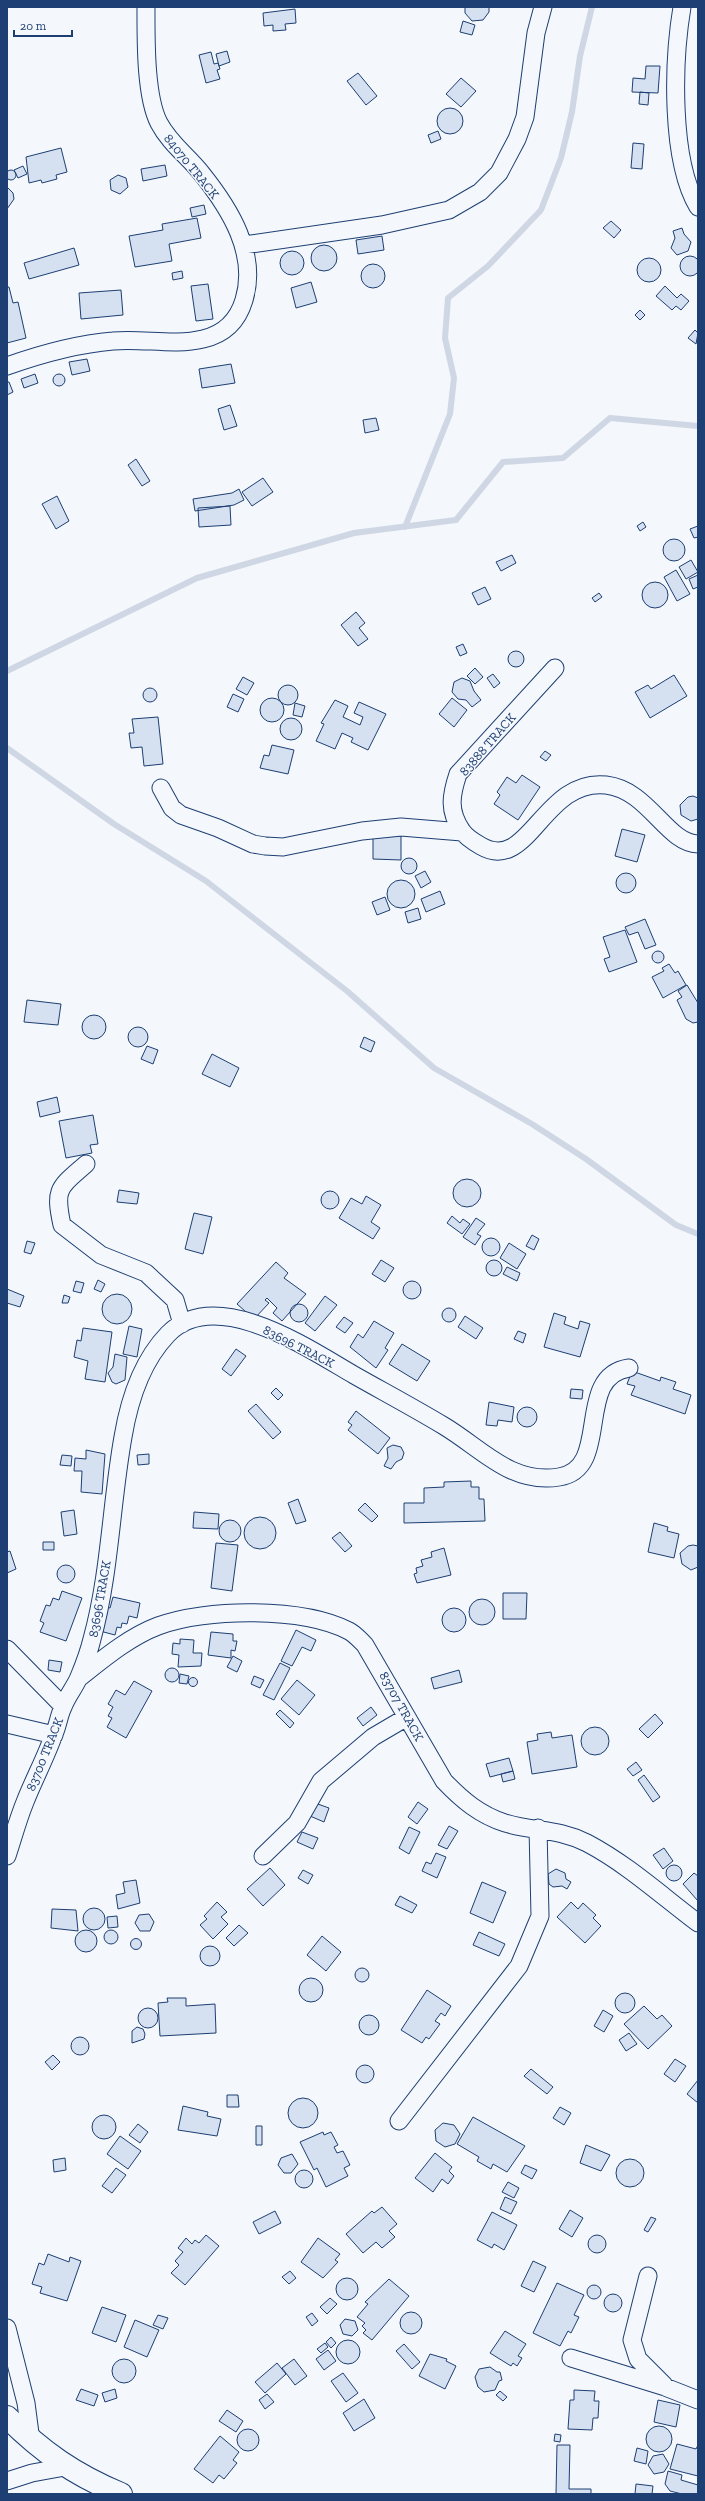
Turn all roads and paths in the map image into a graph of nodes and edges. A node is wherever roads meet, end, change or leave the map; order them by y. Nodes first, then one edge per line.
1 (146, 7) edge
2 (543, 7) edge
3 (682, 7) edge
4 (698, 207) edge
5 (244, 245) junction
6 (7, 366) edge
7 (555, 668) dead end
8 (161, 788) dead end
9 (462, 832) junction
10 (698, 844) edge
11 (86, 1164) dead end
12 (182, 1324) junction
13 (629, 1368) dead end
14 (7, 1649) edge
15 (79, 1678) junction
16 (63, 1706) junction
17 (407, 1717) junction
18 (7, 1724) edge
19 (54, 1735) junction
20 (538, 1828) junction
21 (7, 1856) edge
22 (263, 1856) dead end
23 (698, 1923) edge
24 (399, 2121) dead end
25 (648, 2276) dead end
26 (7, 2328) edge
27 (571, 2358) dead end
28 (665, 2387) junction
29 (698, 2400) edge
30 (7, 2417) edge
31 (31, 2440) junction
32 (65, 2467) junction
33 (7, 2481) edge
34 (121, 2494) edge

1 - 5 street, 84070 TRACK
2 - 5 street
3 - 4 street
5 - 6 street, 84070 TRACK
7 - 9 street, 83888 TRACK
8 - 9 street
9 - 10 street, 83888 TRACK
11 - 12 street
12 - 13 street, 83696 TRACK
12 - 15 street, 83696 TRACK
14 - 16 street, 83700 TRACK
15 - 16 street, 83696 TRACK
15 - 17 street, 83707 TRACK
16 - 19 street, 83700 TRACK
17 - 20 street, 83707 TRACK
17 - 22 street
18 - 19 street
19 - 21 street, 83700 TRACK
20 - 23 street, 83707 TRACK
20 - 24 street
25 - 28 street
26 - 31 street
27 - 28 street
28 - 29 street
30 - 31 street
31 - 32 street
32 - 33 street
32 - 34 street

